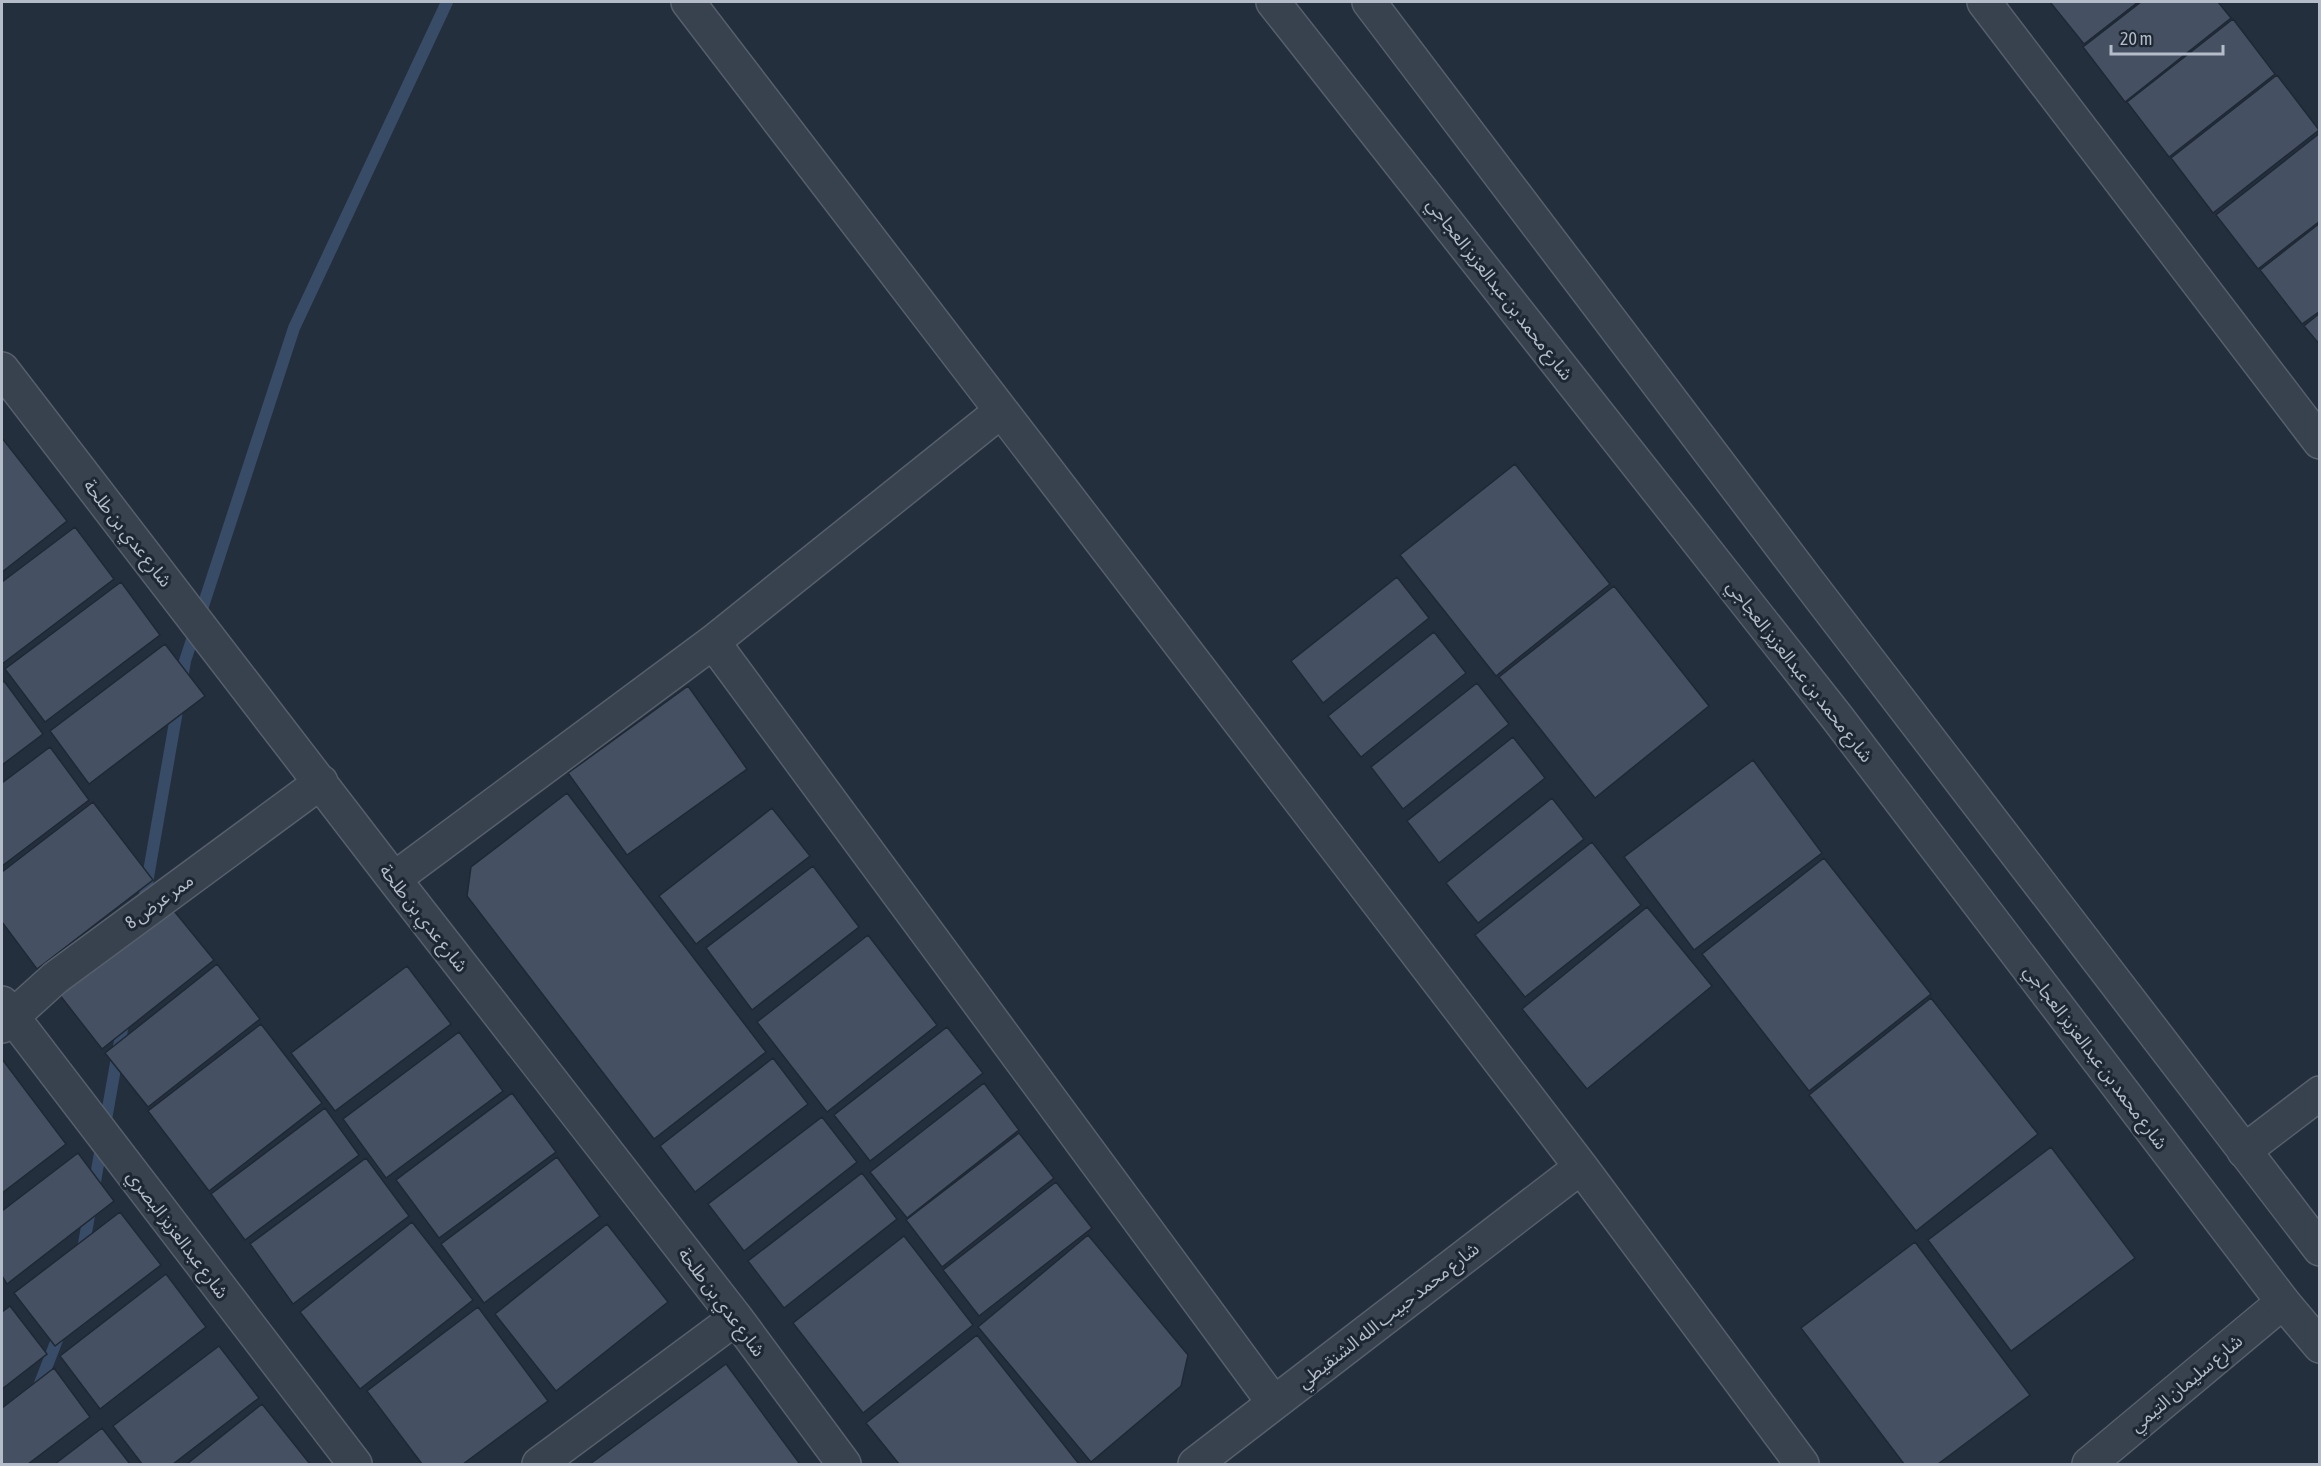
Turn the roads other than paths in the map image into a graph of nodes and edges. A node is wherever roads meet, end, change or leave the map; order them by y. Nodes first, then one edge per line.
1 (688, 2) edge
2 (1273, 2) edge
3 (1369, 2) edge
4 (1984, 2) edge
5 (2, 371) edge
6 (1001, 411) junction
7 (2319, 442) edge
8 (713, 642) junction
9 (321, 782) junction
10 (394, 879) junction
11 (5, 1015) edge
12 (2319, 1092) edge
13 (2244, 1151) junction
14 (1581, 1167) junction
15 (2319, 1249) edge
16 (2283, 1302) junction
17 (736, 1318) junction
18 (2319, 1346) edge
19 (1274, 1403) junction
20 (1207, 1461) edge
21 (355, 1464) edge
22 (539, 1464) edge
23 (844, 1464) edge
24 (1802, 1464) edge
25 (2089, 1464) edge

1 - 6 street
2 - 16 street, شارع محمد بن عبدالعزيز العجاجي
3 - 13 street
4 - 7 street
5 - 9 street, شارع عدي بن طلحة
6 - 8 street
6 - 14 street
8 - 10 street
8 - 19 street
9 - 10 street, شارع عدي بن طلحة
9 - 11 street, ممر عرض 8
10 - 17 street, شارع عدي بن طلحة
11 - 21 street, شارع عبدالعزيز البصري
12 - 13 street
13 - 15 street
14 - 19 street, شارع محمد حبيب الله الشنقيطي
14 - 24 street
16 - 18 street, شارع محمد بن عبدالعزيز العجاجي
16 - 25 street, شارع سليمان التيمي
17 - 22 street
17 - 23 street, شارع عدي بن طلحة
19 - 20 street, شارع محمد حبيب الله الشنقيطي

